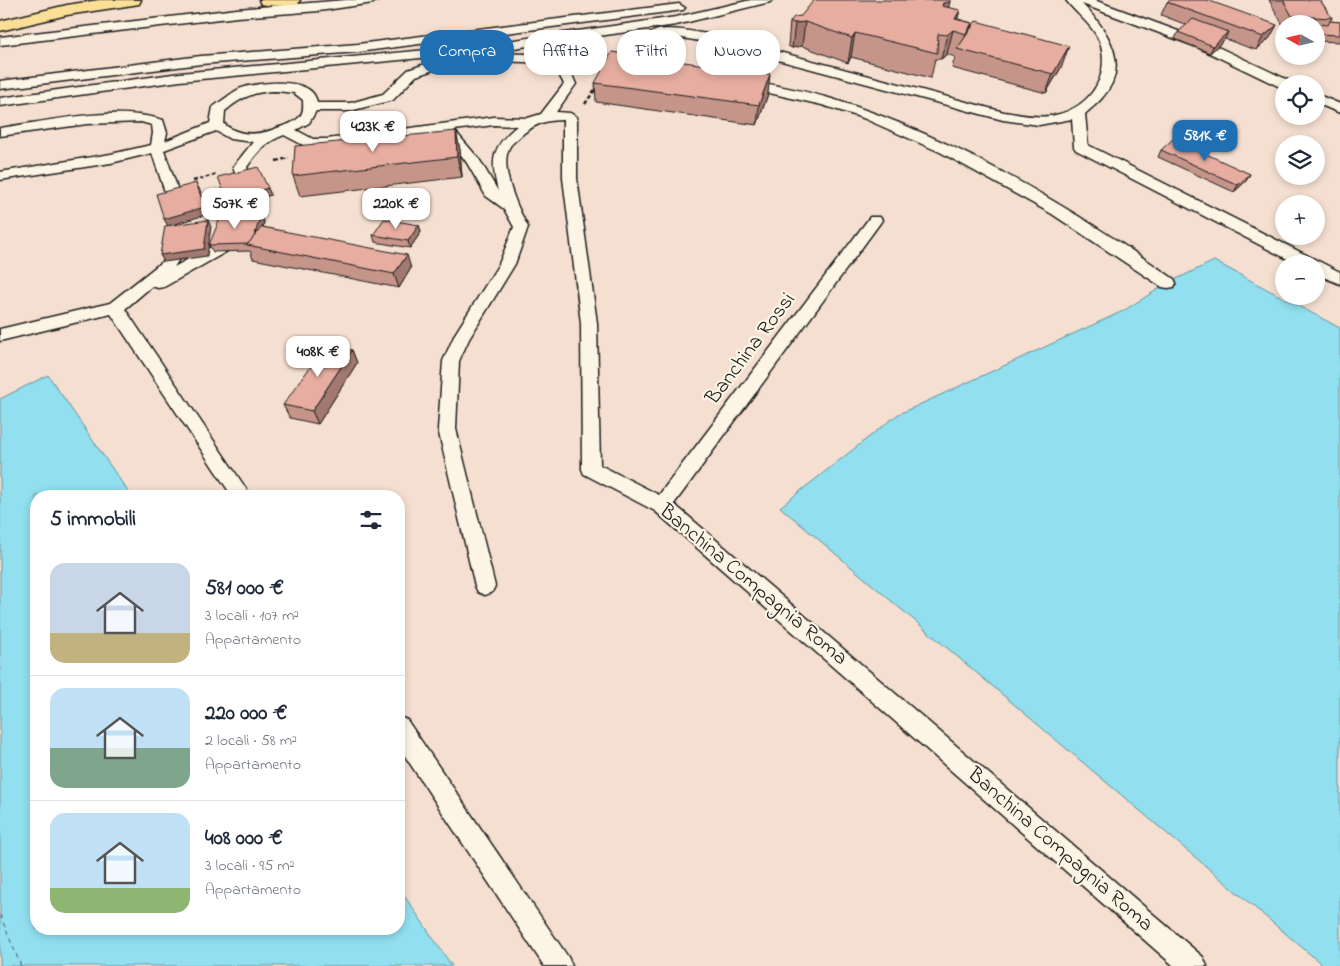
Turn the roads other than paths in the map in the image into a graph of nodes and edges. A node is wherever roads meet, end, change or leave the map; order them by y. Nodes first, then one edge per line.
1 (85, 0) edge
2 (133, 0) edge
3 (267, 0) edge
4 (292, 0) edge
5 (373, 0) edge
6 (718, 0) edge
7 (766, 0) edge
8 (1072, 0) edge
9 (1083, 0) edge
10 (0, 20) edge
11 (0, 26) edge
12 (0, 41) edge
13 (607, 41) edge
14 (524, 58) edge
15 (323, 64) junction
16 (566, 75) edge
17 (180, 78) junction
18 (1275, 79) edge
19 (733, 81) edge
20 (308, 84) junction
21 (0, 85) edge
22 (234, 96) junction
23 (0, 102) edge
24 (1325, 102) edge
25 (311, 107) junction
26 (1340, 110) edge
27 (1078, 113) junction
28 (538, 118) junction
29 (217, 125) junction
30 (443, 127) junction
31 (287, 131) junction
32 (0, 132) edge
33 (268, 137) junction
34 (157, 149) junction
35 (0, 176) edge
36 (508, 204) junction
37 (875, 220) dead end
38 (1293, 255) edge
39 (1325, 272) edge
40 (1340, 279) edge
41 (1168, 283) dead end
42 (115, 307) junction
43 (0, 335) edge
44 (238, 490) edge
45 (662, 505) junction
46 (485, 586) dead end
47 (405, 737) edge
48 (560, 966) edge
49 (1194, 966) edge

1 - 10 main road
2 - 11 main road
3 - 4 main road
5 - 12 lane
6 - 21 lane
7 - 15 lane
8 - 27 lane
9 - 18 lane
13 - 27 lane
14 - 25 lane
15 - 17 lane
15 - 20 lane
16 - 28 lane
17 - 22 lane
17 - 23 lane
19 - 41 lane
20 - 22 lane
20 - 25 lane
22 - 29 lane
24 - 26 lane
25 - 31 lane
27 - 38 lane
28 - 30 lane
28 - 36 lane
28 - 45 lane, Banchina Compagnia Roma
29 - 33 lane
29 - 34 lane
30 - 31 lane
30 - 36 lane
31 - 33 lane
32 - 34 lane
33 - 42 lane
34 - 35 lane
34 - 42 lane
36 - 46 lane
37 - 45 lane, Banchina Rossi
39 - 40 lane
42 - 43 lane
42 - 44 lane
45 - 49 lane, Banchina Compagnia Roma
47 - 48 lane

